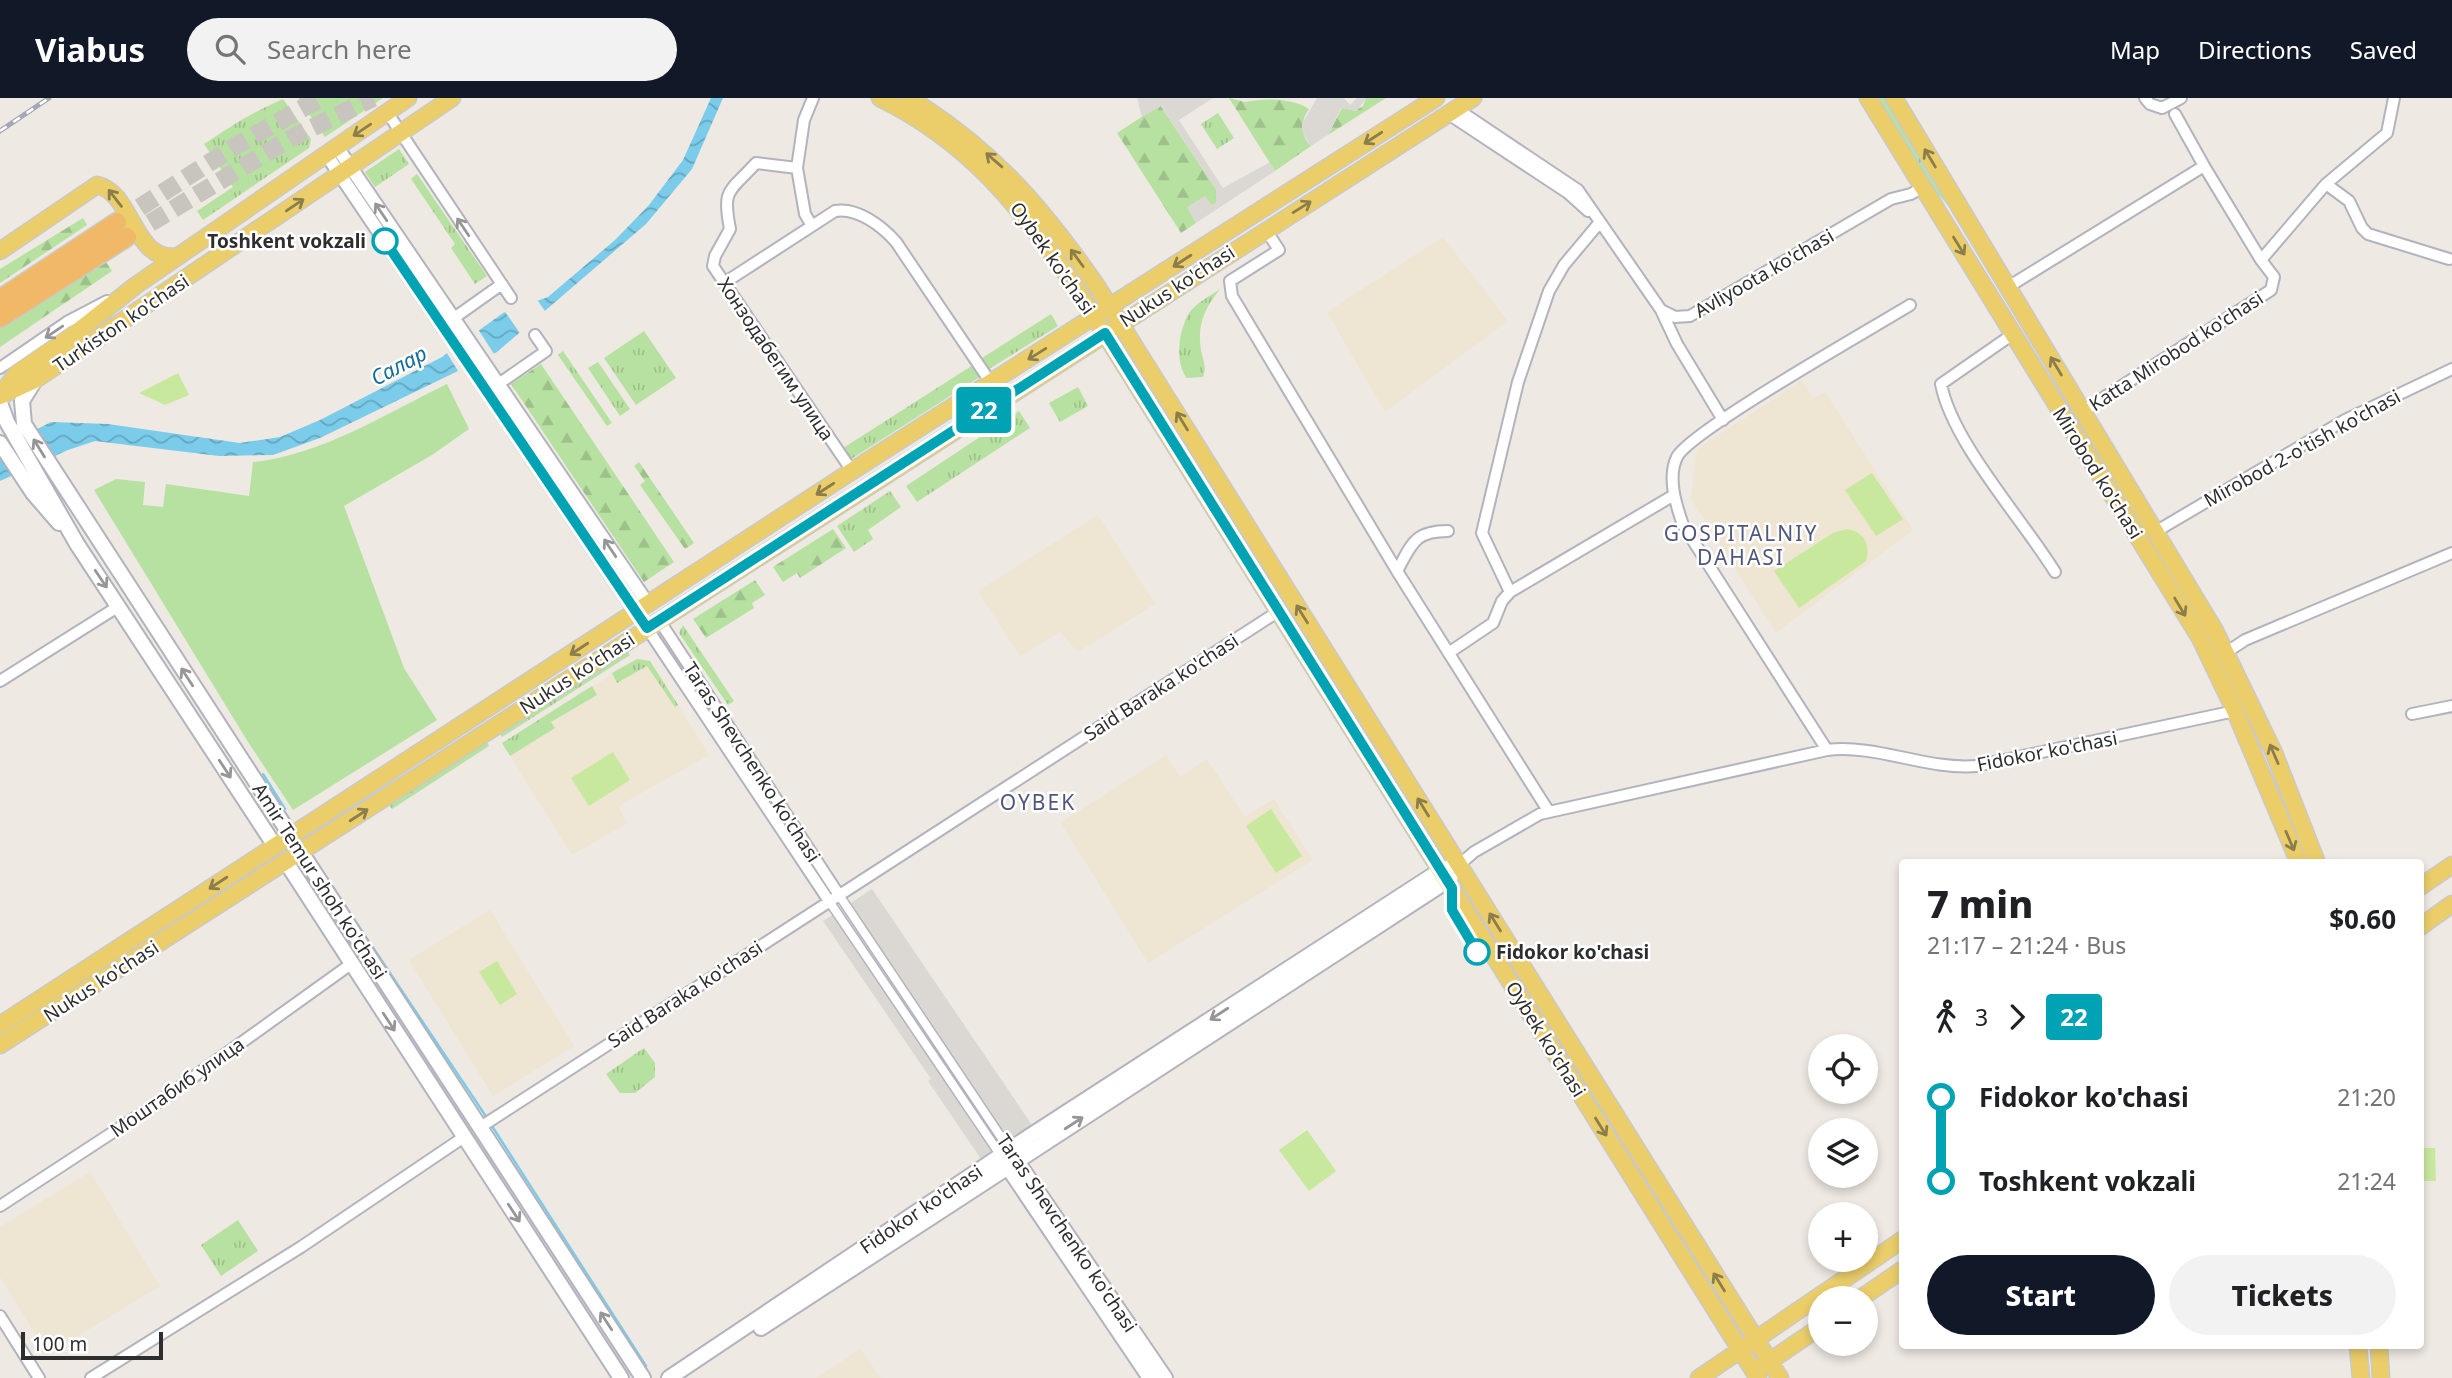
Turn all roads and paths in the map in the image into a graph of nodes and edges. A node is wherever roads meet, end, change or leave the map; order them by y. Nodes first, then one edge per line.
1 (408, 98) edge
2 (452, 98) edge
3 (813, 98) edge
4 (880, 98) edge
5 (909, 98) edge
6 (1473, 98) edge
7 (1868, 98) edge
8 (1895, 98) edge
9 (2145, 98) edge
10 (2181, 98) edge
11 (2395, 98) edge
12 (1433, 99) edge
13 (387, 112) junction
14 (1454, 112) junction
15 (2175, 114) dead end
16 (401, 133) junction
17 (331, 150) junction
18 (2204, 166) junction
19 (797, 168) junction
20 (346, 171) junction
21 (2326, 184) junction
22 (1923, 187) junction
23 (1600, 222) junction
24 (812, 226) junction
25 (1266, 230) junction
26 (0, 251) edge
27 (179, 256) junction
28 (2449, 259) dead end
29 (2261, 260) junction
30 (1992, 261) junction
31 (1975, 271) junction
32 (724, 283) junction
33 (502, 284) junction
34 (135, 286) junction
35 (2008, 287) junction
36 (511, 298) dead end
37 (0, 299) edge
38 (1910, 305) dead end
39 (1110, 307) junction
40 (1661, 310) junction
41 (1690, 316) junction
42 (1095, 317) junction
43 (0, 318) edge
44 (457, 323) junction
45 (1120, 323) junction
46 (1105, 333) junction
47 (2013, 334) junction
48 (536, 335) dead end
49 (1674, 340) junction
50 (0, 368) edge
51 (2452, 369) edge
52 (35, 380) junction
53 (496, 380) junction
54 (991, 383) junction
55 (484, 388) junction
56 (0, 399) edge
57 (2082, 411) junction
58 (1723, 420) junction
59 (19, 429) junction
60 (0, 443) edge
61 (852, 471) junction
62 (47, 474) junction
63 (1675, 495) junction
64 (1448, 531) dead end
65 (2155, 532) junction
66 (77, 544) junction
67 (2452, 553) edge
68 (2169, 555) junction
69 (2154, 564) junction
70 (1397, 571) junction
71 (2055, 572) dead end
72 (1510, 593) junction
73 (134, 596) junction
74 (119, 606) junction
75 (642, 608) junction
76 (1279, 611) junction
77 (653, 624) junction
78 (1450, 652) junction
79 (2227, 652) junction
80 (0, 681) edge
81 (2452, 706) edge
82 (2235, 711) junction
83 (2412, 715) dead end
84 (1827, 750) junction
85 (2291, 796) junction
86 (2275, 804) junction
87 (1549, 812) junction
88 (291, 836) junction
89 (275, 846) junction
90 (301, 852) junction
91 (2298, 859) edge
92 (2315, 859) edge
93 (286, 862) junction
94 (1459, 865) junction
95 (2452, 865) edge
96 (1444, 876) junction
97 (2424, 884) edge
98 (834, 898) junction
99 (2452, 904) edge
100 (2424, 924) edge
101 (367, 954) junction
102 (351, 964) junction
103 (0, 1025) edge
104 (0, 1045) edge
105 (479, 1128) junction
106 (464, 1137) junction
107 (1009, 1158) junction
108 (0, 1206) edge
109 (1899, 1242) edge
110 (1899, 1272) edge
111 (1878, 1286) edge
112 (0, 1316) edge
113 (1808, 1335) edge
114 (1755, 1339) junction
115 (2358, 1349) edge
116 (2379, 1349) edge
117 (1740, 1350) junction
118 (1769, 1362) junction
119 (1753, 1376) edge
120 (39, 1378) edge
121 (91, 1378) edge
122 (621, 1378) edge
123 (643, 1378) edge
124 (669, 1378) edge
125 (683, 1378) edge
126 (1150, 1378) edge
127 (1165, 1378) edge
128 (1699, 1378) edge
129 (1780, 1378) edge
130 (2361, 1378) edge
131 (2381, 1378) edge

1 - 13 main road, Turkiston ko'chasi
2 - 16 main road, Turkiston ko'chasi
3 - 19 street
4 - 42 main road, Oybek ko'chasi
39 -> 5 main road, Oybek ko'chasi
6 - 14 main road, Nukus ko'chasi
7 - 22 main road, Mirobod ko'chasi
30 -> 8 main road, Mirobod ko'chasi
9 - 10 street
11 - 21 street, Katta Mirobod ko'chasi
12 - 14 main road
12 -> 39 main road, Nukus ko'chasi
13 - 16 street
13 -> 17 main road, Turkiston ko'chasi
14 - 23 street
25 -> 14 main road, Nukus ko'chasi
15 - 18 street
16 - 20 main road, Turkiston ko'chasi
33 -> 16 street
17 - 20 street, Taras Shevchenko ko'chasi
17 - 27 main road, Turkiston ko'chasi
18 - 29 street
18 - 35 street
19 - 24 street
19 - 32 street, Хонзодабегим улица
44 -> 20 street, Taras Shevchenko ko'chasi
52 -> 20 main road, Turkiston ko'chasi
20 - 55 street, Taras Shevchenko ko'chasi
21 - 28 street
21 - 29 street, Katta Mirobod ko'chasi
22 -> 31 main road, Mirobod ko'chasi
22 - 41 street, Avliyoota ko'chasi
23 - 40 street
23 - 72 street
24 - 32 street
24 - 54 street
25 - 45 main road, Nukus ko'chasi
25 - 70 street
27 -> 26 main road
27 - 34 main road, Turkiston ko'chasi
29 - 57 street, Katta Mirobod ko'chasi
30 - 31 main road
30 - 35 main road, Mirobod ko'chasi
31 - 47 main road, Mirobod ko'chasi
32 - 61 street, Хонзодабегим улица
33 - 36 street
33 - 44 street
34 -> 50 street, Turkiston ko'chasi
34 - 56 main road, Turkiston ko'chasi
57 -> 35 main road, Mirobod ko'chasi
37 - 43 highway
38 - 58 street
39 - 42 main road, Nukus ko'chasi
39 - 45 main road, Oybek ko'chasi
40 - 41 street, Avliyoota ko'chasi
40 - 49 street
41 - 49 street
42 - 46 main road, Oybek ko'chasi
42 -> 54 main road, Nukus ko'chasi
44 - 53 street, Taras Shevchenko ko'chasi
45 - 46 main road, Nukus ko'chasi
94 -> 45 main road, Oybek ko'chasi
46 - 76 main road, Oybek ko'chasi
46 - 77 main road, Nukus ko'chasi
47 - 69 main road, Mirobod ko'chasi
47 - 71 street
48 - 53 street
49 - 58 street
51 - 65 street, Mirobod 2-o'tish ko'chasi
52 - 56 main road, Turkiston ko'chasi
52 - 59 main road
53 - 55 street
75 -> 53 street, Taras Shevchenko ko'chasi
54 - 61 main road, Nukus ko'chasi
55 - 75 street, Taras Shevchenko ko'chasi
56 - 59 main road, Amir Temur shoh ko'chasi
57 - 65 main road, Mirobod ko'chasi
58 - 63 street
59 - 62 main road, Amir Temur shoh ko'chasi
60 - 66 main road, Amir Temur shoh ko'chasi
61 -> 75 main road, Nukus ko'chasi
62 - 66 main road, Amir Temur shoh ko'chasi
62 - 73 main road, Amir Temur shoh ko'chasi
63 - 72 street
63 - 84 street
64 - 70 street
65 - 68 main road, Mirobod ko'chasi
66 -> 74 main road, Amir Temur shoh ko'chasi
67 - 79 street
68 - 69 main road
68 - 79 main road, Mirobod ko'chasi
69 -> 82 main road, Mirobod ko'chasi
70 - 78 street
72 - 78 street
73 - 74 main road
88 -> 73 main road, Amir Temur shoh ko'chasi
74 - 80 street
74 -> 89 main road, Amir Temur shoh ko'chasi
75 - 77 main road, Taras Shevchenko ko'chasi
75 -> 88 main road, Nukus ko'chasi
76 - 96 main road, Oybek ko'chasi
76 - 98 street, Said Baraka ko'chasi
90 -> 77 main road, Nukus ko'chasi
77 - 98 street, Taras Shevchenko ko'chasi
78 - 87 street
85 -> 79 main road, Mirobod ko'chasi
81 - 83 street
82 - 84 street, Fidokor ko'chasi
82 - 86 main road, Mirobod ko'chasi
84 - 87 street, Fidokor ko'chasi
85 - 86 main road
85 - 92 main road, Mirobod ko'chasi
86 -> 91 main road, Mirobod ko'chasi
87 - 94 street, Fidokor ko'chasi
88 - 89 main road, Nukus ko'chasi
88 - 90 main road, Amir Temur shoh ko'chasi
89 - 93 main road, Amir Temur shoh ko'chasi
89 -> 103 main road, Nukus ko'chasi
90 - 93 main road, Nukus ko'chasi
90 - 101 main road, Amir Temur shoh ko'chasi
93 - 102 main road, Amir Temur shoh ko'chasi
93 - 104 main road, Nukus ko'chasi
94 - 96 main road, Fidokor ko'chasi
114 -> 94 main road, Oybek ko'chasi
95 - 97 main road
96 - 107 main road, Fidokor ko'chasi
96 -> 117 main road, Oybek ko'chasi
98 - 105 street, Said Baraka ko'chasi
98 - 107 street, Taras Shevchenko ko'chasi
99 - 100 main road
101 - 102 main road
101 - 105 main road, Amir Temur shoh ko'chasi
102 -> 106 main road, Amir Temur shoh ko'chasi
102 - 108 street, Моштабиб улица
105 - 106 main road, Said Baraka ko'chasi
123 -> 105 main road, Amir Temur shoh ko'chasi
106 - 121 street, Said Baraka ko'chasi
106 -> 122 main road, Amir Temur shoh ko'chasi
107 - 124 main road, Fidokor ko'chasi
107 - 125 main road, Fidokor ko'chasi
107 - 126 main road, Taras Shevchenko ko'chasi
107 - 127 main road, Taras Shevchenko ko'chasi
109 - 114 main road
110 - 111 main road
112 - 120 street
113 - 118 main road
114 - 117 main road
114 - 118 main road, Oybek ko'chasi
115 - 130 main road
116 - 131 main road
117 - 119 main road, Oybek ko'chasi
117 - 128 main road
118 - 119 main road
118 - 129 main road, Oybek ko'chasi

